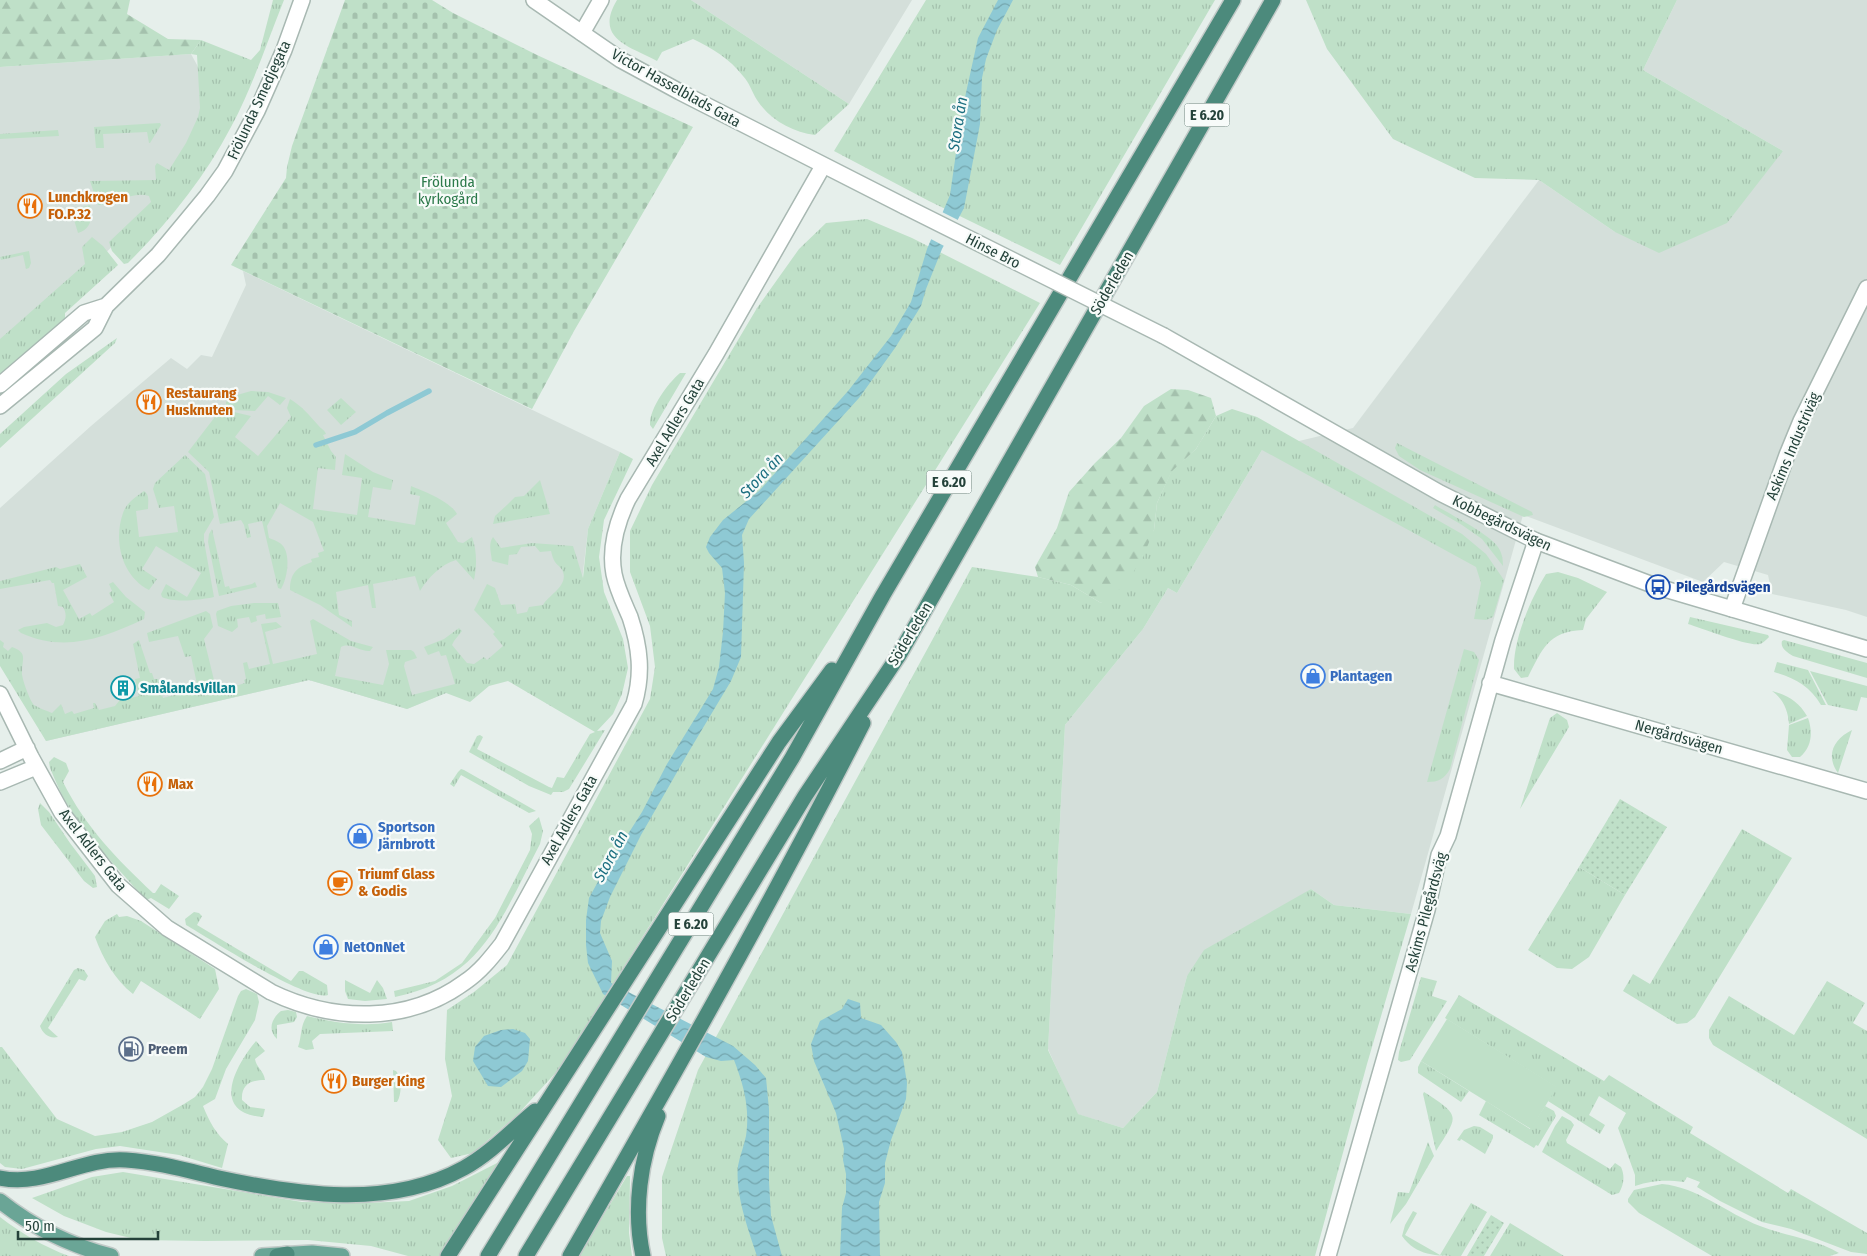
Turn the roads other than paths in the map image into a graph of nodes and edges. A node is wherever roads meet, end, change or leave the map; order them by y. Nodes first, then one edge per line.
1 (302, 0) edge
2 (534, 0) edge
3 (602, 0) edge
4 (1233, 0) edge
5 (1273, 0) edge
6 (582, 33) junction
7 (823, 166) junction
8 (1867, 288) edge
9 (106, 306) junction
10 (1164, 336) joint
11 (0, 385) edge
12 (0, 406) edge
13 (1536, 541) junction
14 (1732, 610) junction
15 (871, 616) junction
16 (1867, 649) edge
17 (899, 655) junction
18 (1490, 683) junction
19 (0, 694) edge
20 (27, 748) junction
21 (0, 761) edge
22 (36, 767) junction
23 (0, 782) edge
24 (1867, 791) edge
25 (684, 1058) junction
26 (549, 1099) junction
27 (0, 1178) edge
28 (0, 1201) edge
29 (282, 1255) edge
30 (111, 1256) edge
31 (262, 1256) edge
32 (342, 1256) edge
33 (448, 1256) edge
34 (488, 1256) edge
35 (526, 1256) edge
36 (570, 1256) edge
37 (643, 1256) edge
38 (1328, 1256) edge

1 - 9 street, Frölunda Smedjegata
2 - 6 street, Victor Hasselblads Gata
3 - 6 street
4 - 15 highway, E 6.20
5 - 17 highway, Söderleden / E 6.20
6 - 7 street, Victor Hasselblads Gata
7 - 10 street, Hinse Bro, bridge
7 - 22 street, Axel Adlers Gata
8 - 14 street, Askims Industriväg
9 - 11 street, Frölunda Smedjegata
9 - 12 street, Frölunda Smedjegata
10 - 13 street, Kobbegårdsvägen
13 - 14 street, Kobbegårdsvägen
13 - 18 street, Askims Pilegårdsväg
14 - 16 street, Kobbegårdsvägen
15 - 26 highway
15 - 34 highway, E 6.20
17 - 25 highway
17 - 35 highway, Söderleden / E 6.20
18 - 24 street, Nergårdsvägen
18 - 38 street, Askims Pilegårdsväg
19 - 20 street, Axel Adlers Gata
20 - 21 street
20 - 22 street, Axel Adlers Gata
22 - 23 street
25 - 36 highway
25 - 37 highway
26 - 27 highway
26 - 33 highway
28 - 30 main road
29 - 31 main road
29 - 32 main road

